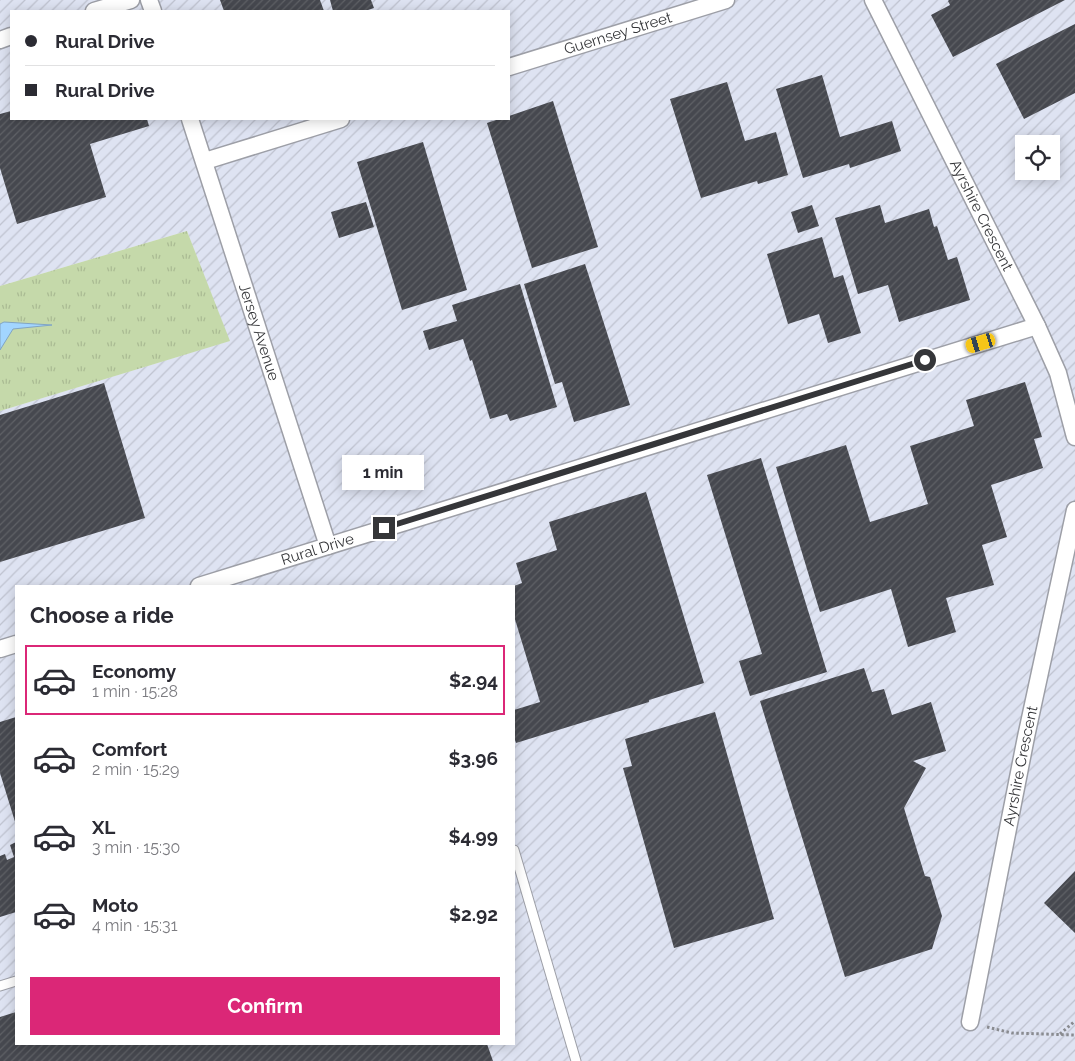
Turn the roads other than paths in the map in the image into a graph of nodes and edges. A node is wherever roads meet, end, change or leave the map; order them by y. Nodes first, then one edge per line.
1 (132, 0) edge
2 (726, 0) edge
3 (873, 0) edge
4 (97, 10) edge
5 (510, 67) edge
6 (190, 120) edge
7 (338, 120) edge
8 (205, 161) junction
9 (1037, 326) junction
10 (1075, 437) edge
11 (1075, 510) edge
12 (328, 546) junction
13 (202, 585) edge
14 (15, 644) edge
15 (0, 649) edge
16 (515, 853) edge
17 (15, 981) edge
18 (0, 986) edge
19 (970, 1022) road end
20 (576, 1061) edge

1 - 4 street
2 - 5 street, Guernsey Street
3 - 9 street, Ayrshire Crescent
6 - 8 street, Jersey Avenue
7 - 8 street
8 - 12 street, Jersey Avenue
9 - 10 street, Ayrshire Crescent
9 - 12 street, Rural Drive
11 - 19 street, Ayrshire Crescent
12 - 13 street, Rural Drive
14 - 15 street
16 - 20 lane
17 - 18 lane

